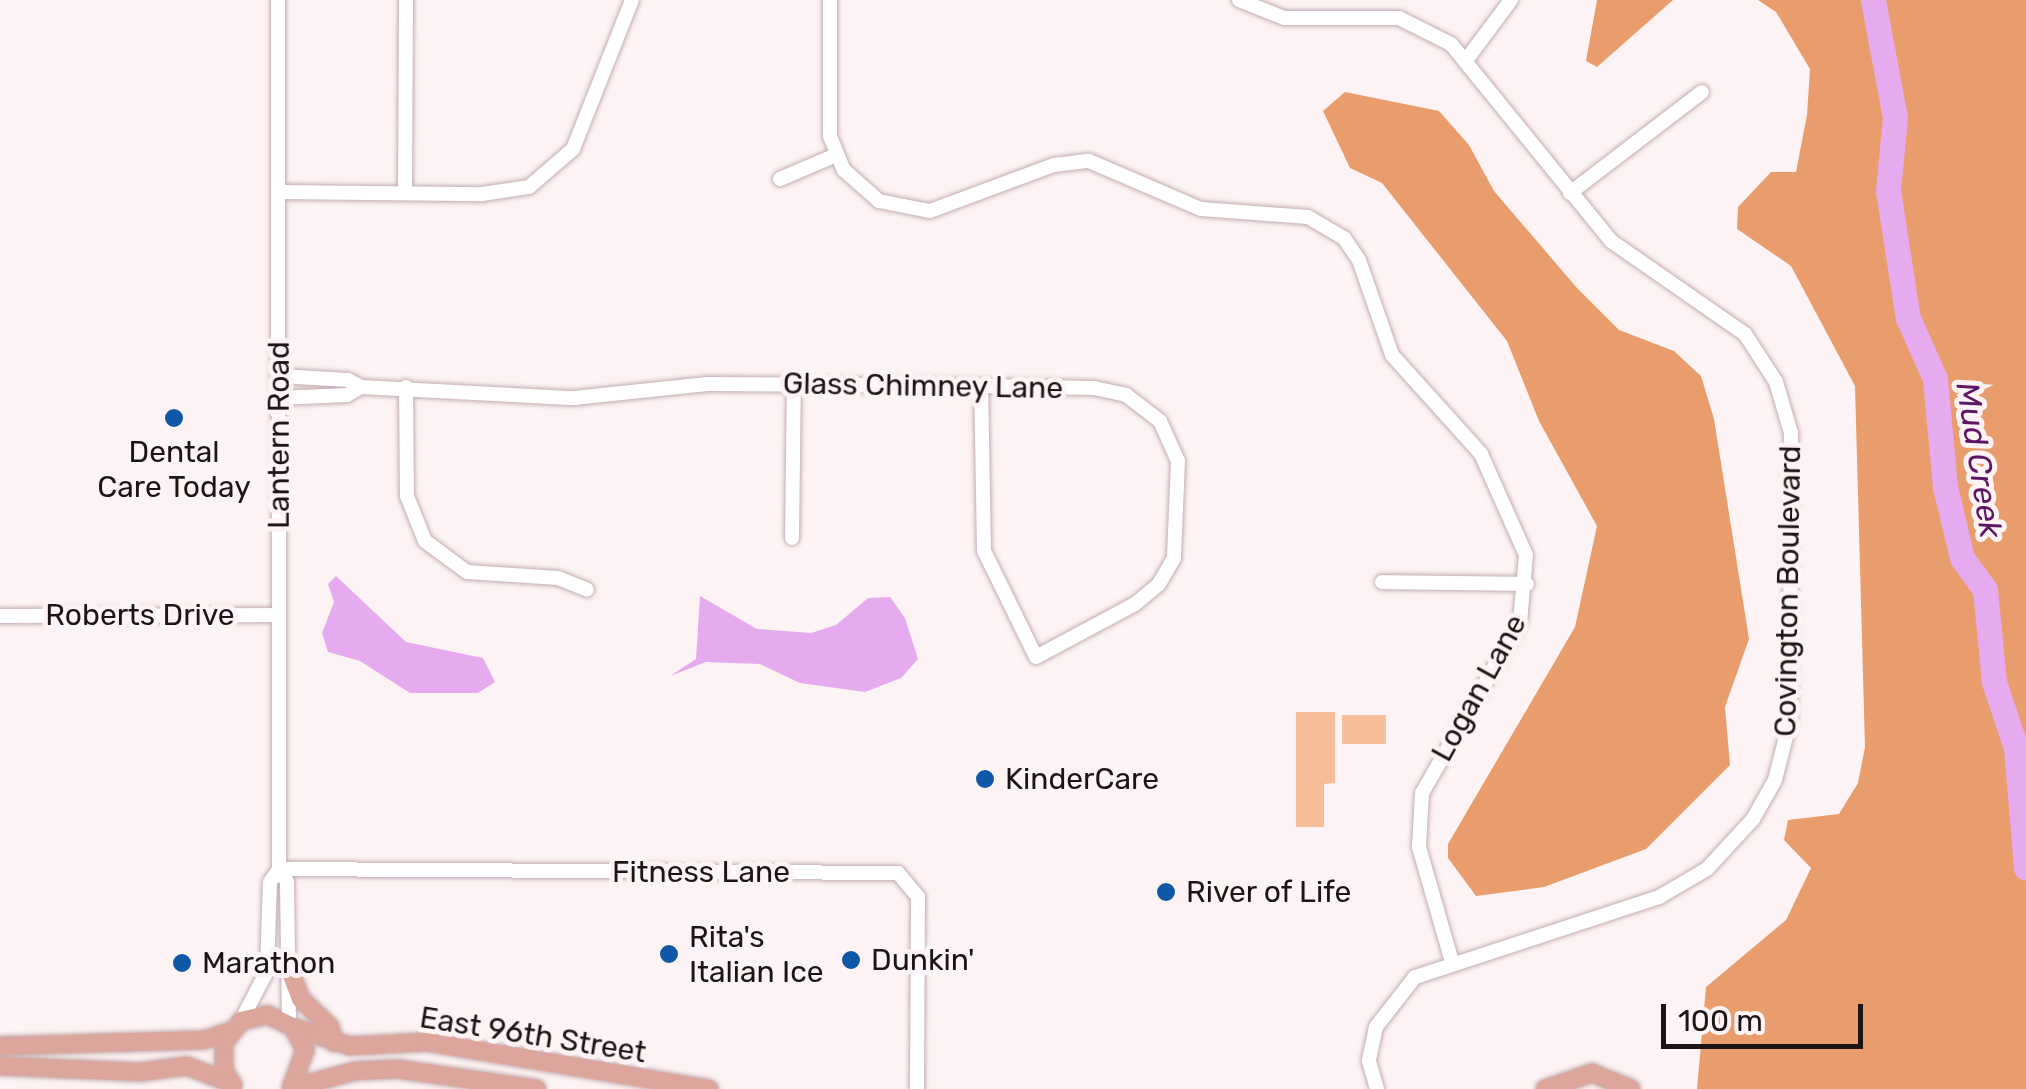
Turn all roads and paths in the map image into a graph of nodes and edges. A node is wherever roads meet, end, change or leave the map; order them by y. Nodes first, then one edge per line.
1 (278, 0) edge
2 (406, 0) edge
3 (632, 0) edge
4 (830, 0) edge
5 (1239, 0) edge
6 (1511, 0) edge
7 (1467, 59) junction
8 (1702, 92) dead end
9 (836, 155) junction
10 (780, 179) dead end
11 (279, 192) junction
12 (406, 193) junction
13 (1570, 193) junction
14 (278, 376) junction
15 (794, 384) junction
16 (981, 386) junction
17 (361, 387) junction
18 (406, 387) junction
19 (279, 398) junction
20 (792, 538) dead end
21 (1382, 582) dead end
22 (1527, 584) junction
23 (587, 590) dead end
24 (279, 615) junction
25 (0, 616) edge
26 (278, 869) junction
27 (1452, 962) junction
28 (288, 965) junction
29 (291, 1025) junction
30 (236, 1026) junction
31 (334, 1043) junction
32 (0, 1046) edge
33 (0, 1066) edge
34 (1570, 1084) edge
35 (479, 1085) edge
36 (1370, 1085) edge
37 (234, 1086) edge
38 (1626, 1087) edge
39 (291, 1088) edge
40 (537, 1089) edge
41 (708, 1089) edge
42 (917, 1089) edge
43 (1545, 1089) edge

1 - 11 street, Lantern Road
2 - 12 street
3 - 12 street
4 - 9 street
5 - 7 street, Covington Boulevard
6 - 7 street
7 - 13 street, Covington Boulevard
8 - 13 street
9 - 10 street
9 - 22 street, Logan Lane
11 - 12 street
11 - 14 street, Lantern Road
13 - 27 street, Covington Boulevard
14 - 17 street, Glass Chimney Lane
14 - 19 street, Lantern Road
15 - 16 street, Glass Chimney Lane
15 - 18 street, Glass Chimney Lane
15 - 20 street
16 - 16 street, Glass Chimney Lane
17 - 18 street, Glass Chimney Lane
17 - 19 street, Glass Chimney Lane
18 - 23 street
19 - 24 street, Lantern Road
21 - 22 street
22 - 27 street, Logan Lane
24 - 25 street, Roberts Drive
24 - 26 street, Lantern Road
26 - 28 street, Lantern Road
26 - 30 street, Lantern Road
26 - 42 street, Fitness Lane
27 - 36 street, Covington Boulevard
28 - 29 street, Lantern Road
28 - 31 main road
29 - 30 main road, East 96th Street
29 - 31 main road, East 96th Street
29 - 39 main road
30 - 32 main road
30 - 37 main road
31 - 41 main road, East 96th Street
33 - 37 main road
34 - 38 main road
34 - 43 main road
35 - 39 main road, East 96th Street
35 - 40 main road, East 96th Street

